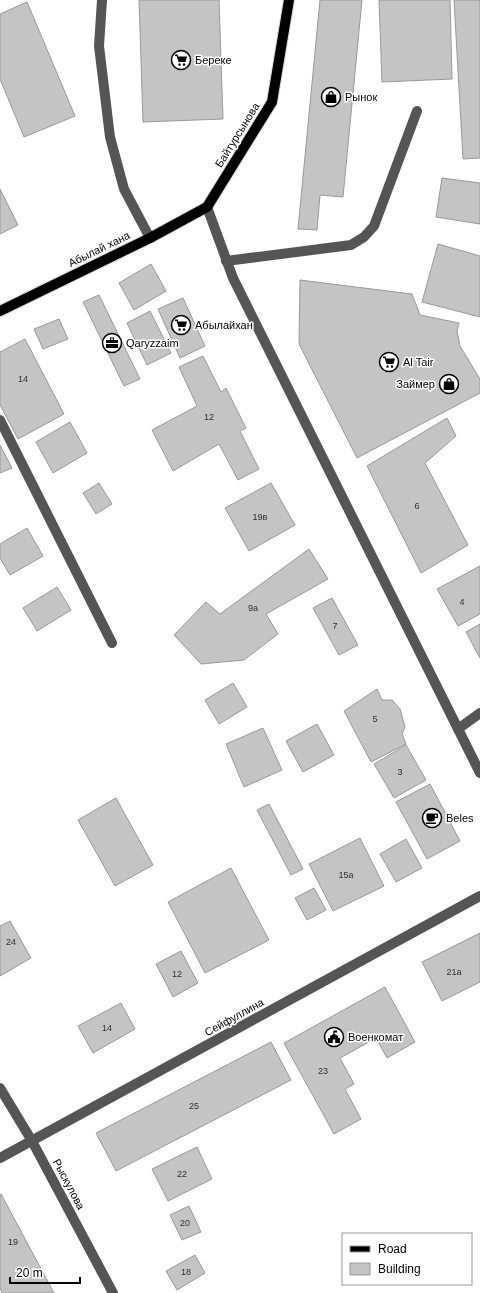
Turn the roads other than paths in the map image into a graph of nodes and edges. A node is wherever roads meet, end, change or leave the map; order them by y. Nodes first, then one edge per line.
1 (102, 0) edge
2 (289, 0) edge
3 (417, 111) dead end
4 (207, 207) junction
5 (150, 238) junction
6 (226, 261) junction
7 (0, 311) edge
8 (0, 420) edge
9 (112, 643) dead end
10 (480, 713) edge
11 (458, 729) junction
12 (480, 773) edge
13 (480, 896) edge
14 (0, 1088) edge
15 (32, 1141) junction
16 (0, 1158) edge
17 (113, 1293) edge

1 - 5 street
2 - 4 main road, Байтурсынова
3 - 6 street
4 - 5 main road, Абылай хана
4 - 6 street
5 - 7 main road, Абылай хана
6 - 11 street
8 - 9 street
10 - 11 street
11 - 12 street
13 - 15 street, Сейфуллина
14 - 15 street, Рыскулова
15 - 16 street, Сейфуллина
15 - 17 street, Рыскулова

